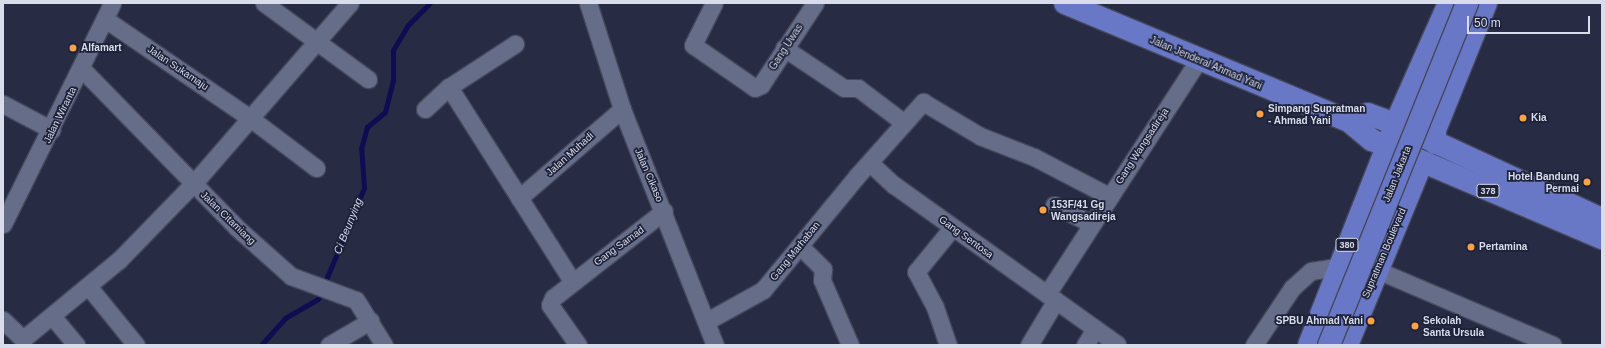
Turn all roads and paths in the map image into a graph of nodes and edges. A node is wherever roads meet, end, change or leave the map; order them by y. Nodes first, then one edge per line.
1 (112, 3) edge
2 (264, 3) edge
3 (350, 3) edge
4 (588, 3) edge
5 (714, 3) edge
6 (815, 3) edge
7 (1065, 3) edge
8 (1449, 3) edge
9 (1467, 3) edge
10 (1486, 3) edge
11 (105, 19) junction
12 (317, 40) junction
13 (515, 44) dead end
14 (784, 48) junction
15 (1199, 59) junction
16 (82, 69) junction
17 (368, 79) dead end
18 (449, 87) junction
19 (3, 104) edge
20 (425, 108) dead end
21 (622, 109) junction
22 (250, 118) junction
23 (907, 118) junction
24 (1349, 121) junction
25 (1396, 124) junction
26 (52, 130) junction
27 (1435, 143) junction
28 (1385, 154) junction
29 (870, 164) junction
30 (316, 168) dead end
31 (1418, 170) junction
32 (194, 184) junction
33 (1109, 196) junction
34 (519, 198) junction
35 (1054, 205) dead end
36 (664, 210) junction
37 (5, 216) edge
38 (1602, 219) edge
39 (1092, 224) junction
40 (952, 228) junction
41 (1602, 238) edge
42 (800, 246) junction
43 (1337, 267) junction
44 (1377, 270) junction
45 (572, 281) junction
46 (88, 286) junction
47 (1051, 297) junction
48 (52, 316) junction
49 (3, 320) edge
50 (370, 321) junction
51 (707, 321) junction
52 (1095, 329) junction
53 (1117, 344) edge
54 (76, 345) edge
55 (136, 345) edge
56 (329, 345) edge
57 (384, 345) edge
58 (578, 345) edge
59 (715, 345) edge
60 (850, 345) edge
61 (948, 345) edge
62 (1029, 345) edge
63 (1085, 345) edge
64 (1254, 345) edge
65 (1309, 345) edge
66 (1329, 345) edge
67 (1347, 345) edge
68 (1553, 345) edge

1 - 11 street, Jalan Wiranta
2 - 12 street
3 - 12 street
4 - 21 street, Jalan Cikaso
5 - 14 street, Gang Uwas
6 - 14 street, Gang Uwas
7 - 15 main road, Jalan Jenderal Ahmad Yani
8 - 25 main road, Jalan Jakarta
9 - 66 main road, Jalan Jakarta, bridge
10 - 27 main road
11 - 16 street, Jalan Wiranta
11 - 22 street, Jalan Sukamaju
12 - 17 street
12 - 22 street
13 - 18 street
14 - 23 street
15 - 24 main road, Jalan Jenderal Ahmad Yani
15 - 33 street, Gang Wangsadireja
16 - 26 street, Jalan Wiranta
16 - 32 street, Jalan Citamiang
18 - 20 street
18 - 34 street
19 - 26 street
21 - 34 street, Jalan Muhadi
21 - 36 street, Jalan Cikaso
22 - 30 street, Jalan Sukamaju
22 - 32 street
23 - 29 street
23 - 33 street
24 - 25 main road
24 - 28 main road, Jalan Jenderal Ahmad Yani
25 - 27 main road, 378
25 - 28 main road, Jalan Jakarta / 380
26 - 37 street, Jalan Wiranta
27 - 38 main road, 378
28 - 31 main road, Jalan Jenderal Ahmad Yani / 378
28 - 43 main road, 380
29 - 40 street, Gang Sentosa
29 - 42 street, Gang Marhaban
31 - 41 main road, Jalan Jenderal Ahmad Yani / 378
31 - 44 main road, Supratman Boulevard
32 - 46 street
32 - 50 street, Jalan Citamiang
33 - 39 street, Gang Wangsadireja
34 - 45 street
35 - 39 street
36 - 45 street, Gang Samad
36 - 51 street, Jalan Cikaso
39 - 47 street, Gang Wangsadireja
40 - 47 street, Gang Sentosa
40 - 61 street
42 - 51 street, Gang Marhaban
42 - 60 street
43 - 64 street
43 - 65 main road, 380
44 - 67 main road, Supratman Boulevard
44 - 68 street
45 - 58 street, Gang Samad
46 - 48 street
46 - 55 street
47 - 52 street, Gang Sentosa
47 - 62 street, Gang Wangsadireja
48 - 49 street
48 - 54 street
50 - 56 street
50 - 57 street, Jalan Citamiang
51 - 59 street, Jalan Cikaso
52 - 53 street, Gang Sentosa
52 - 63 street

